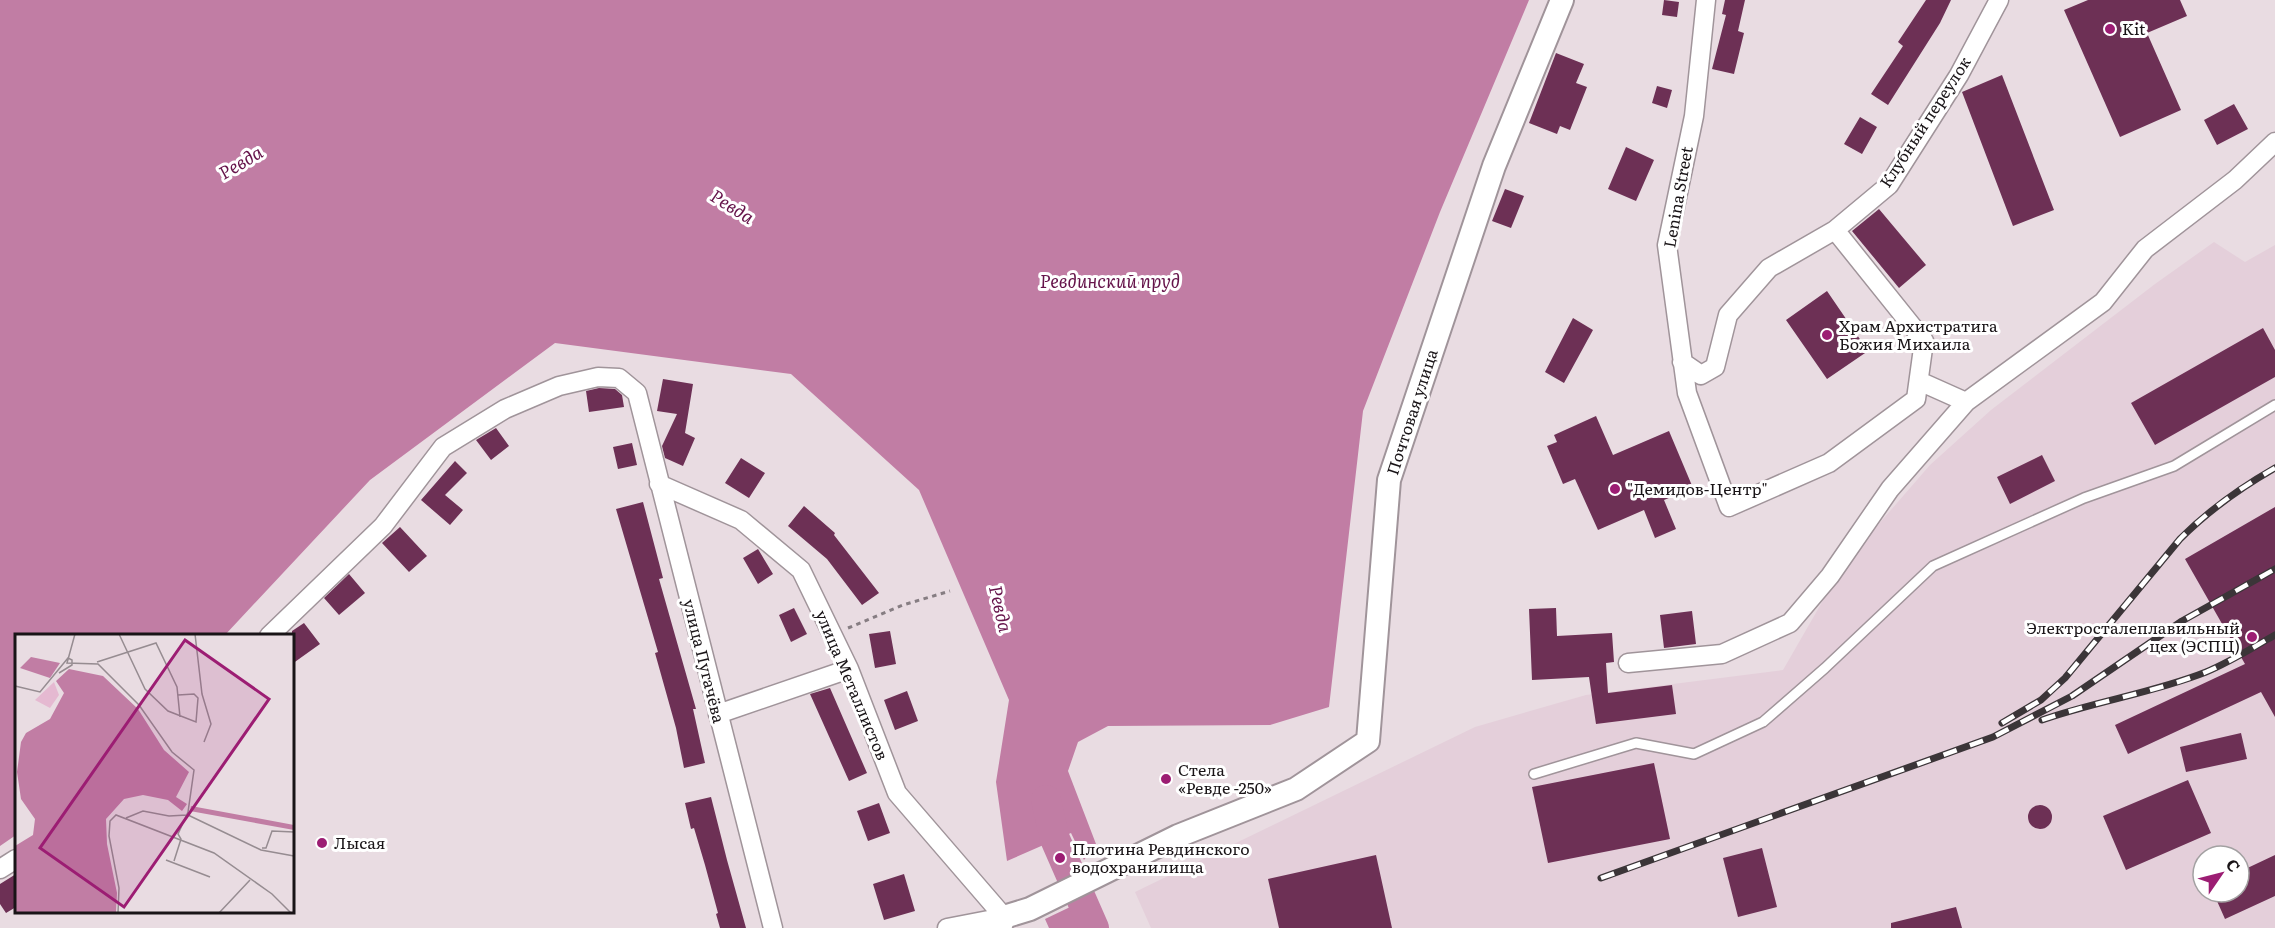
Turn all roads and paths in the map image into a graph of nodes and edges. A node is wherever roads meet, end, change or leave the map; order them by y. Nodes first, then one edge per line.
1 (1562, 0) edge
2 (1706, 0) edge
3 (1999, 0) edge
4 (2275, 142) edge
5 (1834, 230) junction
6 (1682, 362) junction
7 (1919, 381) junction
8 (1966, 402) junction
9 (2275, 405) edge
10 (659, 484) junction
11 (950, 591) dead end
12 (271, 634) edge
13 (832, 634) junction
14 (1628, 663) dead end
15 (849, 669) junction
16 (718, 714) junction
17 (1534, 774) dead end
18 (15, 859) edge
19 (0, 869) edge
20 (1002, 923) edge
21 (772, 928) edge
22 (947, 928) edge

1 - 20 street, Почтовая улица
2 - 6 street, Lenina Street
3 - 5 street, Клубный переулок
4 - 8 street
5 - 6 street, Клубный переулок
5 - 7 street
6 - 7 street, Lenina Street
7 - 8 street
8 - 14 street
9 - 17 lane
10 - 12 street, улица Пугачёва
10 - 13 street, улица Металлистов
10 - 16 street, улица Пугачёва
11 - 13 path
13 - 15 street, улица Металлистов
15 - 16 street
15 - 20 street, улица Металлистов
16 - 21 street, улица Пугачёва
18 - 19 street
20 - 22 street

